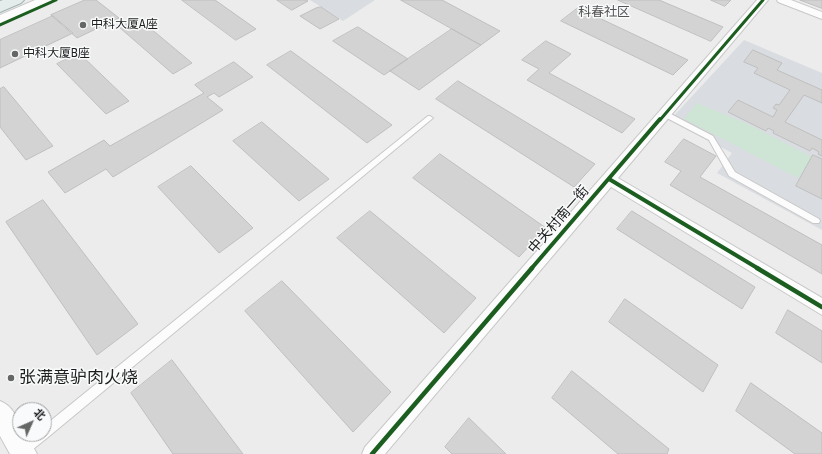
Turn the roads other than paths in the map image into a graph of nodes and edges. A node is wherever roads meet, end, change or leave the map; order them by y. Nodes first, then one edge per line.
1 (16, 0) edge
2 (46, 0) edge
3 (763, 0) edge
4 (782, 0) edge
5 (0, 7) edge
6 (822, 16) edge
7 (0, 20) edge
8 (665, 114) junction
9 (430, 118) dead end
10 (609, 179) junction
11 (816, 221) dead end
12 (822, 307) edge
13 (0, 413) edge
14 (52, 426) edge
15 (34, 442) edge
16 (23, 452) edge
17 (372, 454) edge

1 - 5 main road
2 - 7 street
3 - 8 street, 中关村南一街
4 - 6 street
8 - 10 street, 中关村南一街
8 - 11 lane
9 - 14 lane
10 - 12 street
10 - 17 street, 中关村南一街
13 - 16 street
15 - 16 lane

